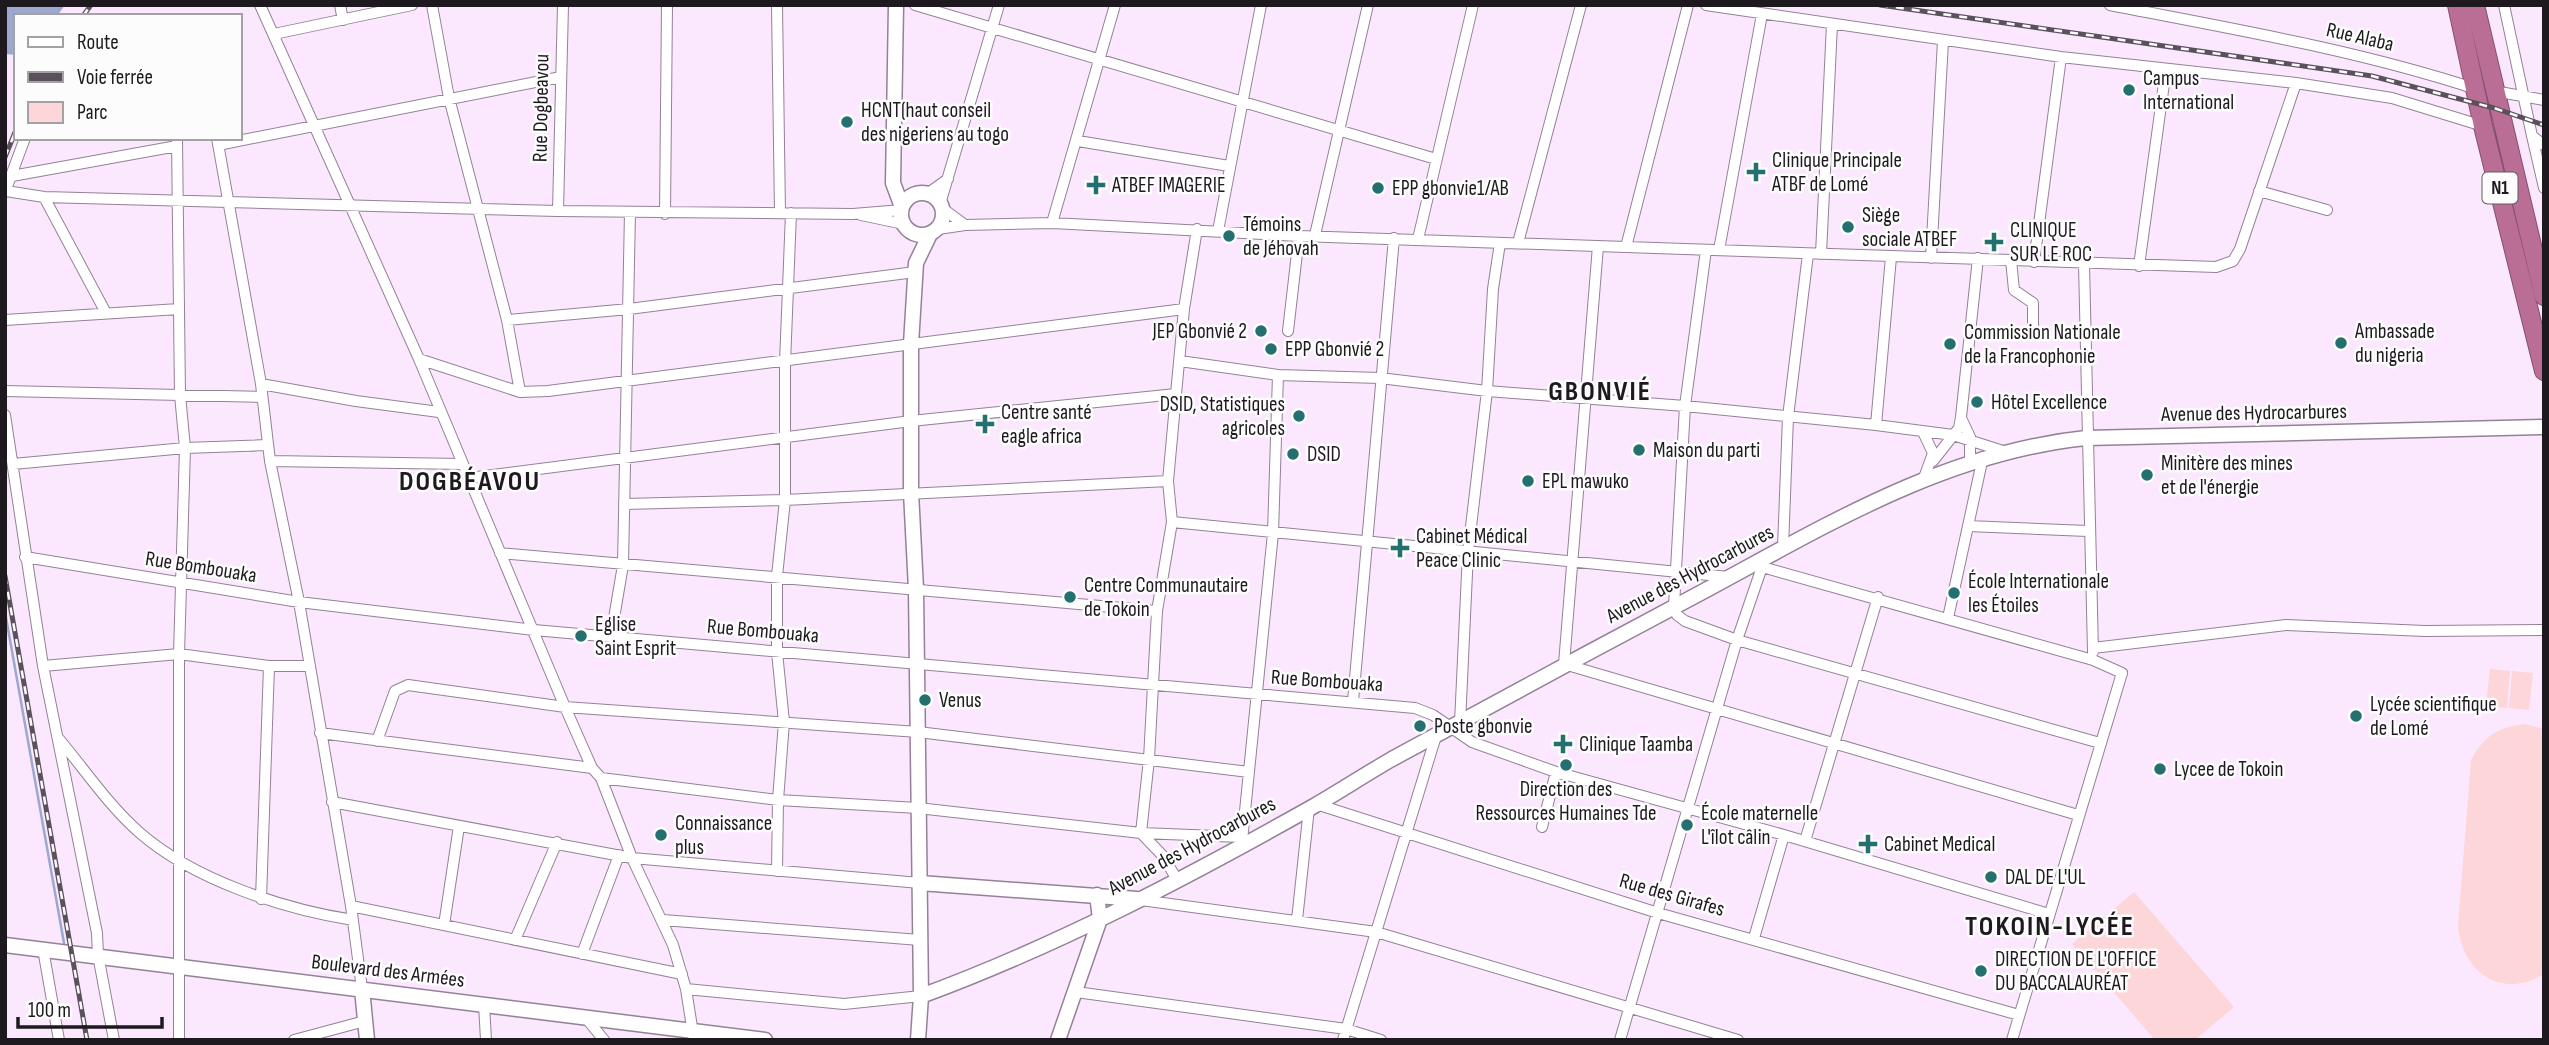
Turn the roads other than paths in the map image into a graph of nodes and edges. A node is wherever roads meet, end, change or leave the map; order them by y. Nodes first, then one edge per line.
1 (260, 5) edge
2 (340, 5) edge
3 (412, 5) edge
4 (432, 5) edge
5 (563, 5) edge
6 (667, 5) edge
7 (777, 5) edge
8 (896, 5) edge
9 (915, 5) edge
10 (999, 5) edge
11 (1115, 5) edge
12 (1261, 5) edge
13 (1368, 5) edge
14 (1473, 5) edge
15 (1581, 5) edge
16 (1688, 5) edge
17 (1706, 5) edge
18 (2110, 5) edge
19 (2458, 5) edge
20 (2475, 5) edge
21 (2504, 5) edge
22 (1762, 14) junction
23 (343, 20) junction
24 (1832, 24) junction
25 (993, 30) junction
26 (274, 34) junction
27 (1943, 41) junction
28 (2061, 57) junction
29 (1101, 61) junction
30 (2165, 69) junction
31 (561, 77) junction
32 (2296, 83) junction
33 (2485, 90) junction
34 (2524, 95) junction
35 (449, 99) junction
36 (2544, 100) edge
37 (1243, 103) junction
38 (313, 126) junction
39 (2483, 126) junction
40 (1340, 131) junction
41 (2532, 136) junction
42 (242, 137) edge
43 (24, 140) edge
44 (217, 141) edge
45 (1079, 141) junction
46 (177, 142) edge
47 (2544, 145) edge
48 (1436, 159) junction
49 (1229, 166) junction
50 (893, 170) junction
51 (12, 176) junction
52 (950, 176) junction
53 (2544, 188) edge
54 (5, 191) edge
55 (2259, 191) junction
56 (924, 194) junction
57 (44, 197) junction
58 (177, 201) junction
59 (226, 203) junction
60 (348, 204) junction
61 (941, 206) junction
62 (476, 207) junction
63 (2327, 210) dead end
64 (558, 211) junction
65 (630, 212) junction
66 (786, 213) junction
67 (665, 214) junction
68 (905, 218) junction
69 (1052, 223) junction
70 (965, 225) junction
71 (1197, 229) junction
72 (934, 231) junction
73 (1218, 231) junction
74 (1315, 235) junction
75 (1299, 236) junction
76 (1394, 238) junction
77 (1418, 239) junction
78 (1500, 243) junction
79 (1518, 243) junction
80 (1598, 246) junction
81 (1626, 247) junction
82 (1706, 250) junction
83 (1719, 250) junction
84 (1808, 254) junction
85 (1821, 254) junction
86 (1891, 257) junction
87 (1931, 258) junction
88 (1978, 258) junction
89 (2011, 260) junction
90 (2034, 262) junction
91 (2084, 264) junction
92 (2139, 266) junction
93 (915, 268) junction
94 (788, 289) junction
95 (2544, 296) edge
96 (179, 309) junction
97 (628, 309) junction
98 (1184, 309) junction
99 (106, 313) junction
100 (5, 320) edge
101 (507, 320) junction
102 (2033, 330) dead end
103 (1288, 331) dead end
104 (911, 344) junction
105 (419, 359) junction
106 (1180, 361) junction
107 (785, 363) junction
108 (2544, 371) edge
109 (1278, 376) junction
110 (1380, 378) junction
111 (627, 380) junction
112 (261, 384) junction
113 (5, 391) edge
114 (1487, 391) junction
115 (520, 392) junction
116 (180, 394) junction
117 (1176, 394) junction
118 (262, 397) junction
119 (1583, 399) junction
120 (1685, 406) junction
121 (439, 411) junction
122 (5, 415) edge
123 (1788, 417) junction
124 (1961, 417) junction
125 (911, 421) junction
126 (1876, 425) junction
127 (2544, 427) edge
128 (1924, 434) junction
129 (1953, 435) junction
130 (785, 438) junction
131 (2086, 438) junction
132 (1970, 441) junction
133 (268, 445) junction
134 (185, 448) junction
135 (2003, 451) junction
136 (626, 457) junction
137 (1977, 459) junction
138 (270, 461) junction
139 (1933, 461) junction
140 (13, 464) junction
141 (463, 464) junction
142 (469, 478) junction
143 (1924, 478) junction
144 (1168, 481) junction
145 (911, 492) junction
146 (786, 500) junction
147 (624, 504) junction
148 (1172, 522) junction
149 (1968, 526) junction
150 (2088, 531) junction
151 (1273, 533) junction
152 (1368, 542) junction
153 (1783, 548) junction
154 (1468, 552) junction
155 (500, 553) junction
156 (25, 557) junction
157 (1571, 561) junction
158 (623, 565) junction
159 (1759, 565) junction
160 (1677, 571) junction
161 (776, 576) junction
162 (1729, 577) junction
163 (180, 583) junction
164 (916, 589) junction
165 (1878, 597) junction
166 (299, 602) junction
167 (1674, 606) junction
168 (1157, 611) junction
169 (1948, 618) junction
170 (534, 630) junction
171 (2544, 630) edge
172 (611, 636) junction
173 (1737, 640) junction
174 (2093, 648) junction
175 (777, 652) junction
176 (178, 654) junction
177 (2093, 660) junction
178 (915, 664) junction
179 (1564, 664) junction
180 (43, 666) junction
181 (269, 666) junction
182 (309, 666) junction
183 (1855, 672) junction
184 (1152, 685) junction
185 (1255, 695) junction
186 (1353, 701) junction
187 (565, 707) junction
188 (1717, 711) junction
189 (784, 722) junction
190 (1457, 725) junction
191 (320, 733) junction
192 (918, 733) junction
193 (1436, 736) junction
194 (57, 737) junction
195 (377, 741) junction
196 (1834, 743) junction
197 (2100, 743) junction
198 (1149, 759) junction
199 (592, 768) junction
200 (1249, 772) junction
201 (1556, 772) junction
202 (601, 778) junction
203 (778, 800) junction
204 (332, 802) junction
205 (1312, 806) junction
206 (918, 808) junction
207 (1688, 810) junction
208 (2078, 815) junction
209 (459, 826) junction
210 (1542, 827) dead end
211 (1141, 833) junction
212 (1406, 834) junction
213 (1784, 835) junction
214 (1242, 841) junction
215 (1805, 841) junction
216 (558, 842) junction
217 (620, 855) junction
218 (632, 858) junction
219 (181, 860) junction
220 (777, 871) junction
221 (1176, 878) junction
222 (920, 883) junction
223 (1097, 895) junction
224 (261, 899) junction
225 (1137, 899) junction
226 (351, 906) junction
227 (1658, 913) junction
228 (2049, 914) junction
229 (1100, 919) junction
230 (353, 920) junction
231 (663, 920) junction
232 (1297, 920) junction
233 (444, 925) junction
234 (1376, 932) junction
235 (1754, 938) junction
236 (515, 940) junction
237 (920, 940) junction
238 (5, 945) edge
239 (43, 949) junction
240 (582, 954) junction
241 (98, 955) junction
242 (177, 965) junction
243 (682, 974) junction
244 (362, 989) junction
245 (686, 989) junction
246 (1076, 992) junction
247 (921, 996) junction
248 (484, 1004) junction
249 (1629, 1010) junction
250 (2019, 1015) junction
251 (586, 1018) junction
252 (365, 1021) junction
253 (1344, 1034) edge
254 (694, 1035) edge
255 (59, 1040) edge
256 (114, 1040) edge
257 (179, 1040) edge
258 (294, 1040) edge
259 (367, 1040) edge
260 (486, 1040) edge
261 (604, 1040) edge
262 (765, 1040) edge
263 (918, 1040) edge
264 (1058, 1040) edge
265 (1381, 1040) edge
266 (1620, 1040) edge
267 (1738, 1040) edge
268 (2012, 1040) edge

1 - 26 street
2 - 23 street
3 - 23 street
4 - 35 street
5 - 31 street, Rue Dogbeavou
6 - 67 street
7 - 66 street
8 - 50 main road
9 - 25 street
10 - 25 street
11 - 29 street
12 - 37 street
13 - 40 street
14 - 48 street
15 - 79 street
16 - 81 street
17 - 22 street
18 - 33 street, Rue Alaba
19 - 33 highway, N1
20 - 33 highway, N1
21 - 34 street
22 - 24 street
22 - 83 street
23 - 26 street
24 - 27 street
24 - 85 street
25 - 29 street
25 - 52 street
26 - 38 street
27 - 28 street
27 - 87 street
28 - 30 street
28 - 90 street
29 - 37 street
29 - 45 street
30 - 32 street
30 - 92 street
31 - 35 street
31 - 64 street, Rue Dogbeavou
32 - 39 street
32 - 55 street
33 - 34 street, Rue Alaba
33 - 39 highway, N1
33 - 95 highway, N1
34 - 36 street, Rue Alaba
34 - 41 street
35 - 38 street
35 - 62 street
37 - 40 street
37 - 49 street
38 - 42 street
38 - 60 street
39 - 108 highway, N1
40 - 48 street
40 - 74 street
41 - 47 street
41 - 53 street
43 - 51 street
44 - 59 street
45 - 49 street
45 - 69 street
46 - 51 street
46 - 58 street
48 - 77 street
49 - 73 street
50 - 56 main road
50 - 68 main road
51 - 54 street
52 - 56 street
52 - 61 street
54 - 57 street
55 - 63 street
55 - 92 street
56 - 61 main road
56 - 68 main road
57 - 58 street
57 - 99 street
58 - 59 street
58 - 96 street
59 - 60 street
59 - 112 street
60 - 62 street
60 - 105 street
61 - 70 street
61 - 72 main road
62 - 64 street
62 - 101 street
64 - 65 street
65 - 67 street
65 - 97 street
66 - 67 street
66 - 68 street
66 - 94 street
68 - 72 main road
68 - 93 main road
69 - 70 street
69 - 71 street
70 - 72 street
71 - 73 street
71 - 98 street
72 - 93 main road
73 - 75 street
74 - 75 street
74 - 76 street
75 - 103 street
76 - 77 street
76 - 110 street
77 - 78 street
78 - 79 street
78 - 114 street
79 - 80 street
80 - 81 street
80 - 119 street
81 - 82 street
82 - 83 street
82 - 120 street
83 - 84 street
84 - 85 street
84 - 123 street
85 - 86 street
86 - 87 street
86 - 126 street
87 - 88 street
88 - 89 street
88 - 124 street
89 - 90 street
89 - 102 street
90 - 91 street
91 - 92 street
91 - 131 street
93 - 94 street
93 - 104 main road
94 - 97 street
94 - 107 street
96 - 99 street
96 - 116 street
97 - 101 street
97 - 111 street
98 - 104 street
98 - 106 street
99 - 100 street
101 - 115 street
104 - 107 street
104 - 125 main road
105 - 115 street
105 - 121 street
106 - 109 street
106 - 117 street
107 - 111 street
107 - 130 street
109 - 110 street
109 - 151 street
110 - 114 street
110 - 152 street
111 - 115 street
111 - 136 street
112 - 118 street
112 - 121 street
113 - 116 street
114 - 119 street
114 - 154 street
116 - 118 street
116 - 134 street
117 - 125 street
117 - 144 street
118 - 133 street
119 - 120 street
119 - 157 street
120 - 123 street
120 - 160 street
121 - 141 street
122 - 140 street
123 - 126 street
123 - 153 street
124 - 129 street
124 - 132 street
125 - 130 street
125 - 145 main road
126 - 128 street
127 - 131 main road, Avenue des Hydrocarbures
128 - 129 street
128 - 139 street
129 - 132 street
129 - 139 street
130 - 136 street
130 - 146 street
131 - 135 main road, Avenue des Hydrocarbures
131 - 150 street
132 - 135 street
132 - 137 street
133 - 134 street
133 - 138 street
134 - 140 street
134 - 163 street
135 - 137 main road, Avenue des Hydrocarbures
136 - 142 street
136 - 147 street
137 - 143 main road, Avenue des Hydrocarbures
137 - 149 street
138 - 141 street
138 - 166 street
139 - 143 street
140 - 156 street
141 - 142 street
142 - 155 street
143 - 153 main road, Avenue des Hydrocarbures
144 - 145 street
144 - 148 street
145 - 146 street
145 - 164 main road
146 - 147 street
146 - 161 street
147 - 158 street
148 - 151 street
148 - 168 street
149 - 150 street
149 - 169 street
150 - 174 street
151 - 152 street
151 - 185 street
152 - 154 street
152 - 186 street
153 - 159 main road, Avenue des Hydrocarbures
154 - 157 street
154 - 190 street
155 - 158 street
155 - 170 street
156 - 163 street, Rue Bombouaka
156 - 180 street
157 - 160 street
157 - 179 street
158 - 161 street
158 - 172 street
159 - 162 main road, Avenue des Hydrocarbures
159 - 165 street
159 - 173 street
160 - 162 street
160 - 167 street
161 - 164 street
161 - 175 street
162 - 167 main road, Avenue des Hydrocarbures
163 - 166 street, Rue Bombouaka
163 - 176 street
164 - 168 street
164 - 178 main road
165 - 169 street
165 - 183 street
166 - 170 street, Rue Bombouaka
166 - 182 street
167 - 173 street
167 - 179 main road, Avenue des Hydrocarbures
168 - 184 street
169 - 177 street
170 - 172 street, Rue Bombouaka
170 - 187 street
171 - 174 street
172 - 175 street, Rue Bombouaka
173 - 183 street
173 - 188 street
174 - 177 street
175 - 178 street, Rue Bombouaka
175 - 189 street
176 - 180 street
176 - 181 street
176 - 219 street
177 - 197 street
178 - 184 street, Rue Bombouaka
178 - 192 main road
179 - 188 street
179 - 190 main road, Avenue des Hydrocarbures
180 - 194 street
181 - 182 street
181 - 224 street
182 - 191 street
183 - 196 street
183 - 197 street
184 - 185 street, Rue Bombouaka
184 - 198 street
185 - 186 street, Rue Bombouaka
185 - 200 street
186 - 190 street, Rue Bombouaka
187 - 189 street
187 - 195 street
187 - 199 street
188 - 196 street
188 - 207 street
189 - 192 street
189 - 203 street
190 - 193 main road, Avenue des Hydrocarbures
190 - 201 street, Rue Bombouaka
191 - 195 street
191 - 204 street
192 - 198 street
192 - 206 main road
193 - 205 main road, Avenue des Hydrocarbures
193 - 212 street
194 - 219 street
194 - 241 street
195 - 199 street
196 - 208 street
196 - 215 street
197 - 208 street
198 - 200 street
198 - 211 street
199 - 202 street
200 - 214 street
201 - 207 street, Rue Bombouaka
201 - 210 street
202 - 203 street
202 - 218 street
203 - 206 street
203 - 220 street
204 - 209 street
204 - 226 street
205 - 212 street, Rue des Girafes
205 - 214 main road, Avenue des Hydrocarbures
205 - 232 street
206 - 211 street
206 - 222 main road
207 - 213 street, Rue Bombouaka
207 - 227 street
208 - 228 street
209 - 216 street
209 - 233 street
211 - 214 street
211 - 221 street
212 - 227 street, Rue des Girafes
212 - 234 street
213 - 215 street, Rue Bombouaka
213 - 235 street
214 - 221 main road, Avenue des Hydrocarbures
215 - 228 street, Rue Bombouaka
216 - 217 street
216 - 236 street
217 - 218 street
217 - 240 street
218 - 220 street
218 - 231 street
219 - 224 street
219 - 242 street
220 - 222 street
221 - 225 main road, Avenue des Hydrocarbures
222 - 223 main road
222 - 237 main road
223 - 225 main road
223 - 229 main road
224 - 230 street
225 - 229 main road, Avenue des Hydrocarbures
225 - 232 street
226 - 230 street
226 - 233 street
227 - 235 street, Rue des Girafes
227 - 249 street
228 - 250 street
229 - 246 main road
229 - 247 main road, Avenue des Hydrocarbures
230 - 244 street
231 - 237 street
231 - 243 street
232 - 234 street
233 - 236 street
234 - 249 street
234 - 253 street
235 - 250 street, Rue des Girafes
236 - 240 street
237 - 247 main road
238 - 239 main road, Boulevard des Armées
239 - 241 main road, Boulevard des Armées
239 - 255 street
240 - 243 street
241 - 242 main road, Boulevard des Armées
241 - 256 street
242 - 244 main road, Boulevard des Armées
242 - 257 street
243 - 245 street
244 - 248 main road, Boulevard des Armées
244 - 252 main road
245 - 247 street
245 - 254 street
246 - 253 street
246 - 264 main road
247 - 263 main road
248 - 251 main road, Boulevard des Armées
248 - 260 street
249 - 266 street
249 - 267 street
250 - 268 street
251 - 254 main road, Boulevard des Armées
251 - 261 street
252 - 258 street
252 - 259 main road
253 - 265 street
254 - 262 main road, Boulevard des Armées

